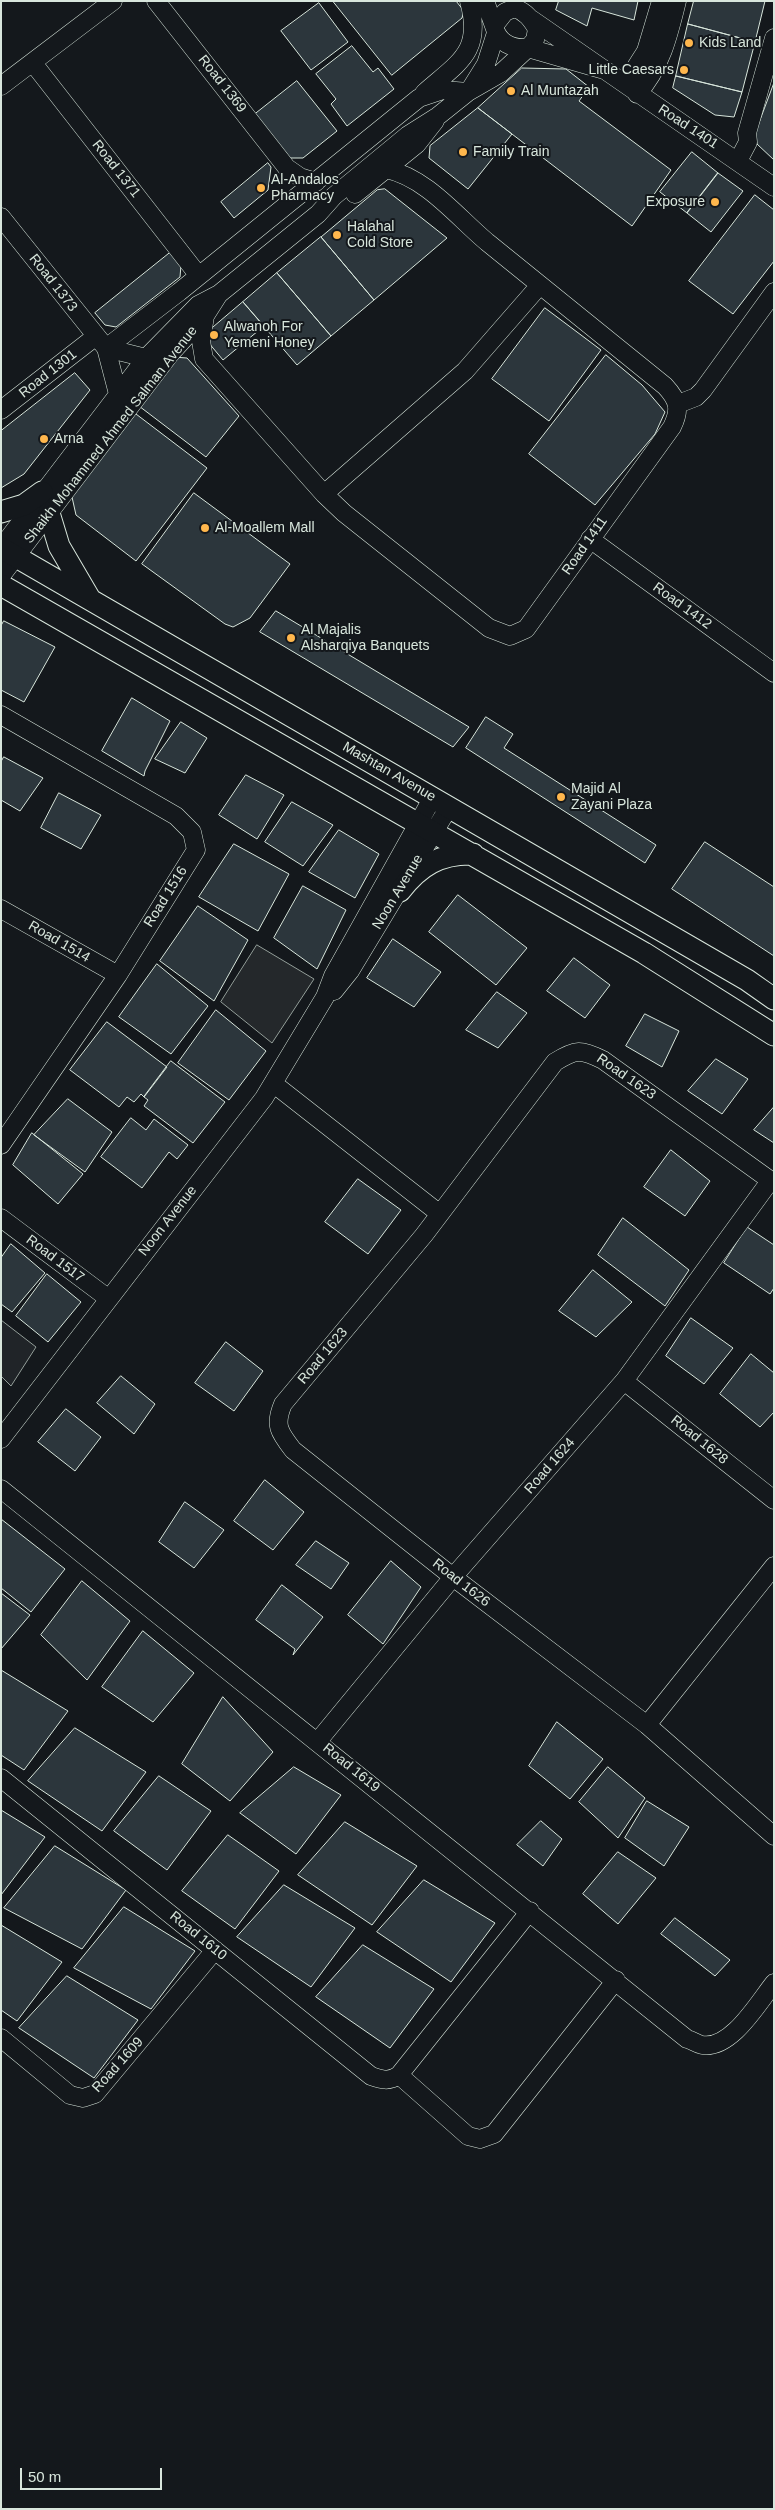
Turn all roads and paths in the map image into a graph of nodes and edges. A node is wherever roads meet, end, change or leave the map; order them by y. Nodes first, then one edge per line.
1 (113, 1) edge
2 (156, 1) edge
3 (469, 1) edge
4 (485, 1) edge
5 (661, 1) edge
6 (677, 1) edge
7 (512, 5) edge
8 (532, 19) junction
9 (495, 30) junction
10 (774, 38) edge
11 (528, 48) junction
12 (32, 63) junction
13 (602, 69) junction
14 (1, 86) edge
15 (631, 89) junction
16 (468, 92) junction
17 (418, 98) junction
18 (438, 116) junction
19 (417, 144) junction
20 (398, 152) junction
21 (733, 157) junction
22 (287, 168) junction
23 (386, 169) junction
24 (316, 182) junction
25 (420, 183) junction
26 (774, 187) edge
27 (290, 202) junction
28 (318, 214) junction
29 (1, 217) edge
30 (199, 276) junction
31 (540, 285) junction
32 (179, 292) junction
33 (774, 292) edge
34 (219, 294) junction
35 (205, 316) junction
36 (173, 330) junction
37 (101, 342) junction
38 (170, 354) junction
39 (146, 358) junction
40 (204, 359) junction
41 (118, 394) junction
42 (678, 404) junction
43 (1, 410) edge
44 (42, 492) junction
45 (324, 494) junction
46 (1, 512) edge
47 (49, 513) junction
48 (590, 539) junction
49 (6, 551) edge
50 (1, 576) edge
51 (1, 585) edge
52 (90, 599) junction
53 (774, 673) edge
54 (1, 714) edge
55 (441, 802) junction
56 (426, 828) junction
57 (473, 854) junction
58 (400, 892) junction
59 (1, 909) edge
60 (118, 975) junction
61 (325, 997) junction
62 (774, 999) edge
63 (774, 1035) edge
64 (274, 1084) junction
65 (1, 1145) edge
66 (772, 1182) edge
67 (440, 1214) junction
68 (1, 1218) edge
69 (109, 1299) junction
70 (624, 1381) junction
71 (280, 1434) joint
72 (1, 1439) edge
73 (1, 1489) edge
74 (774, 1500) edge
75 (774, 1566) edge
76 (453, 1578) junction
77 (647, 1725) junction
78 (318, 1741) junction
79 (1, 1778) edge
80 (774, 1836) edge
81 (530, 1911) junction
82 (215, 1950) junction
83 (616, 1980) junction
84 (774, 1983) edge
85 (4, 2048) edge
86 (399, 2075) junction

1 - 12 street
2 - 22 street, Road 1369
3 - 17 street, Road 1301
4 - 9 street
5 - 15 street
6 - 15 street
7 - 8 street
7 - 9 street
8 - 11 street
8 - 13 street, Road 1401
9 - 11 street
9 - 16 street, Shaikh Mohammed Ahmed Salman Avenue
10 - 21 street
11 - 13 street, Road 1401
11 - 16 street, Shaikh Mohammed Ahmed Salman Avenue
12 - 14 street
12 - 30 street, Road 1371
13 - 15 street, Road 1401
15 - 21 street, Road 1401
16 - 17 street
16 - 18 street, Shaikh Mohammed Ahmed Salman Avenue
17 - 24 street, Road 1301
18 - 19 street, Shaikh Mohammed Ahmed Salman Avenue
18 - 20 street, Shaikh Mohammed Ahmed Salman Avenue
19 - 20 street, Shaikh Mohammed Ahmed Salman Avenue
19 - 25 street
20 - 23 street, Shaikh Mohammed Ahmed Salman Avenue
20 - 28 street, Shaikh Mohammed Ahmed Salman Avenue
21 - 26 street, Road 1401
22 - 24 street, Road 1369
22 - 27 street, Road 1369
23 - 25 street
23 - 28 street, Shaikh Mohammed Ahmed Salman Avenue
24 - 27 street, Road 1301
25 - 31 street
27 - 30 street, Road 1301
28 - 34 street, Shaikh Mohammed Ahmed Salman Avenue
29 - 37 street, Road 1373
30 - 32 street, Road 1301
31 - 42 street
31 - 45 street
32 - 36 street
32 - 37 street, Road 1301
33 - 42 street
34 - 35 street, Shaikh Mohammed Ahmed Salman Avenue
34 - 36 street, Shaikh Mohammed Ahmed Salman Avenue
35 - 38 street, Shaikh Mohammed Ahmed Salman Avenue
35 - 40 street
36 - 39 street, Shaikh Mohammed Ahmed Salman Avenue
37 - 39 street
37 - 41 street
37 - 43 street, Road 1301
38 - 40 street
38 - 47 street, Shaikh Mohammed Ahmed Salman Avenue
39 - 41 street, Shaikh Mohammed Ahmed Salman Avenue
40 - 45 street, Road 1411
41 - 44 street, Shaikh Mohammed Ahmed Salman Avenue
42 - 48 street, Road 1411
44 - 46 street
44 - 49 street, Shaikh Mohammed Ahmed Salman Avenue
45 - 48 street, Road 1411
47 - 49 street, Shaikh Mohammed Ahmed Salman Avenue
47 - 52 street
48 - 53 street, Road 1412
49 - 50 street, Shaikh Mohammed Ahmed Salman Avenue
49 - 52 street, Mashtan Avenue
51 - 56 street
52 - 55 street, Mashtan Avenue
54 - 60 street, Road 1516
55 - 56 street, Noon Avenue
55 - 62 street, Mashtan Avenue
56 - 57 street
56 - 58 street, Noon Avenue
56 - 61 street, Noon Avenue
57 - 58 street
57 - 63 street
58 - 61 street, Noon Avenue
59 - 60 street, Road 1514
60 - 65 street, Road 1516
61 - 64 street, Noon Avenue
64 - 67 street
64 - 69 street, Noon Avenue
66 - 67 street, Road 1623
66 - 70 street, Road 1624
67 - 71 street, Road 1623
68 - 69 street, Road 1517
69 - 72 street, Noon Avenue
70 - 74 street, Road 1628
70 - 76 street, Road 1624
71 - 76 street, Road 1626
73 - 78 street, Road 1619
75 - 77 street
76 - 77 street, Road 1626
76 - 78 street, Road 1624
77 - 80 street, Road 1626
78 - 81 street, Road 1619
79 - 82 street, Road 1610
81 - 83 street, Road 1619
81 - 86 street
82 - 85 street, Road 1609
82 - 86 street, Road 1610
83 - 84 street, Road 1619
83 - 86 street

